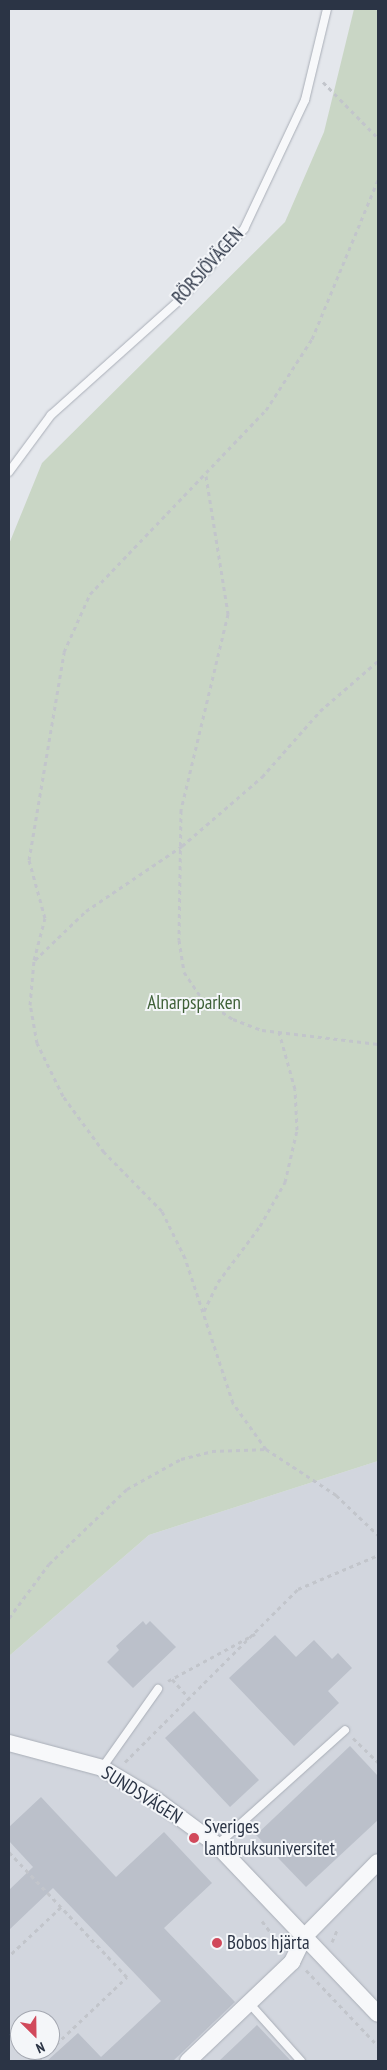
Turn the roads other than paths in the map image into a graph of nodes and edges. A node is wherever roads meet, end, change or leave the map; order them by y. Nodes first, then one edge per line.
1 (327, 9) edge
2 (9, 472) edge
3 (158, 1689) road end
4 (344, 1730) road end
5 (9, 1744) edge
6 (107, 1771) junction
7 (216, 1845) junction
8 (378, 1862) edge
9 (304, 1937) junction
10 (249, 2003) junction
11 (378, 2014) edge
12 (188, 2061) edge
13 (300, 2061) edge

1 - 2 lane, RÖRSJÖVÄGEN
3 - 6 lane
4 - 7 lane
5 - 6 street, SUNDSVÄGEN
6 - 7 street, SUNDSVÄGEN
7 - 9 street, SUNDSVÄGEN
8 - 9 street
9 - 10 street
9 - 11 street, SUNDSVÄGEN
10 - 12 street
10 - 13 lane

